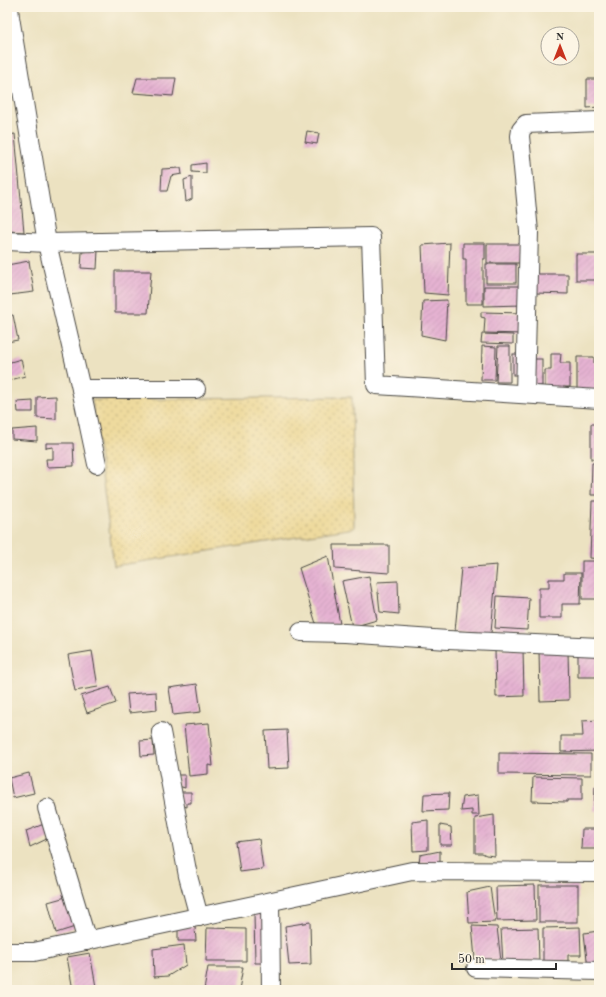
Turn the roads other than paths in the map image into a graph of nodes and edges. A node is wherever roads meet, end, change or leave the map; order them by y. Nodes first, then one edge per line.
1 (9, 7) edge
2 (599, 121) edge
3 (7, 241) edge
4 (47, 243) junction
5 (196, 388) dead end
6 (81, 389) junction
7 (525, 394) junction
8 (599, 399) edge
9 (97, 464) dead end
10 (301, 632) dead end
11 (599, 647) edge
12 (161, 732) dead end
13 (47, 808) dead end
14 (599, 872) edge
15 (270, 902) junction
16 (199, 917) junction
17 (87, 940) junction
18 (7, 952) edge
19 (476, 968) dead end
20 (599, 971) edge
21 (271, 990) edge

1 - 4 street
2 - 7 street
3 - 4 street
4 - 6 street
4 - 7 street
5 - 6 street
6 - 9 street
7 - 8 street
10 - 11 street
12 - 16 street
13 - 17 street
14 - 15 street
15 - 16 street
15 - 21 street
16 - 17 street
17 - 18 street
19 - 20 street

